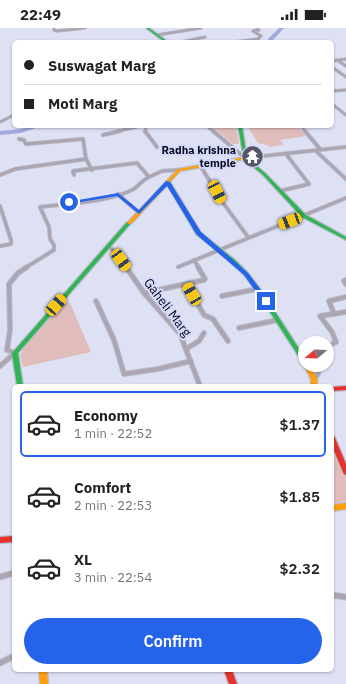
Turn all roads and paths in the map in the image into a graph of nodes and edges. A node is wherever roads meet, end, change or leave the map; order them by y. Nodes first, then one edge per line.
1 (54, 28) edge
2 (85, 28) edge
3 (147, 28) edge
4 (201, 28) edge
5 (257, 28) edge
6 (157, 35) junction
7 (205, 37) dead end
8 (164, 40) edge
9 (191, 40) edge
10 (252, 40) edge
11 (346, 59) edge
12 (337, 60) junction
13 (334, 61) edge
14 (346, 66) edge
15 (334, 68) edge
16 (339, 72) junction
17 (334, 73) edge
18 (346, 77) edge
19 (346, 90) edge
20 (334, 91) edge
21 (334, 106) edge
22 (346, 115) edge
23 (12, 116) edge
24 (0, 122) edge
25 (133, 128) edge
26 (146, 128) edge
27 (210, 128) edge
28 (240, 128) edge
29 (303, 128) edge
30 (103, 135) dead end
31 (19, 139) dead end
32 (157, 147) dead end
33 (346, 147) edge
34 (316, 151) junction
35 (286, 154) junction
36 (245, 158) junction
37 (86, 159) junction
38 (200, 164) junction
39 (92, 170) junction
40 (179, 170) junction
41 (0, 175) edge
42 (74, 176) dead end
43 (149, 177) junction
44 (346, 179) edge
45 (168, 182) junction
46 (280, 191) junction
47 (118, 194) junction
48 (346, 198) edge
49 (0, 206) edge
50 (139, 213) junction
51 (1, 215) edge
52 (304, 216) junction
53 (248, 237) junction
54 (346, 239) edge
55 (0, 246) edge
56 (108, 246) junction
57 (218, 250) junction
58 (194, 260) junction
59 (178, 267) dead end
60 (346, 280) edge
61 (346, 284) edge
62 (187, 285) junction
63 (257, 289) junction
64 (144, 293) junction
65 (222, 296) dead end
66 (346, 297) edge
67 (96, 301) dead end
68 (346, 312) edge
69 (334, 314) junction
70 (278, 320) junction
71 (239, 328) dead end
72 (204, 333) dead end
73 (334, 336) edge
74 (228, 341) dead end
75 (186, 349) junction
76 (298, 351) edge
77 (15, 353) junction
78 (191, 361) junction
79 (0, 366) edge
80 (310, 372) edge
81 (318, 372) edge
82 (314, 379) junction
83 (20, 384) edge
84 (199, 384) edge
85 (314, 384) edge
86 (346, 388) edge
87 (334, 389) edge
88 (334, 443) edge
89 (346, 472) edge
90 (346, 506) edge
91 (334, 508) edge
92 (12, 539) edge
93 (0, 540) edge
94 (12, 574) edge
95 (0, 577) edge
96 (334, 595) edge
97 (346, 597) edge
98 (12, 657) edge
99 (0, 663) edge
100 (43, 672) edge
101 (229, 672) edge
102 (44, 684) edge
103 (232, 684) edge

1 - 2 street
3 - 6 street
4 - 6 street
5 - 10 street
6 - 8 street
7 - 9 street
11 - 12 street
12 - 13 street
12 - 14 street
15 - 16 street
16 - 17 street
16 - 18 street
19 - 20 street
21 - 22 street
23 - 24 street
25 - 30 street
26 - 32 street
27 - 36 street
28 - 36 street
29 - 34 street
31 - 37 street
33 - 34 street
34 - 35 street
34 - 44 street
35 - 36 street
35 - 46 street
36 - 38 street
36 - 46 street
37 - 39 street
37 - 41 street
38 - 40 street
38 - 53 street
39 - 42 street
39 - 43 street
40 - 43 street
40 - 45 street
43 - 47 street
45 - 50 street
45 - 57 street
46 - 52 street
47 - 50 street
47 - 77 street
48 - 52 street
49 - 51 street
50 - 56 street
51 - 55 street
52 - 53 street
52 - 54 street
53 - 57 street
56 - 64 street, Gaheli Marg
56 - 77 street
57 - 58 street
57 - 63 street
58 - 59 street
58 - 62 street
60 - 61 street
62 - 64 street
62 - 74 street
63 - 65 street
63 - 70 street
64 - 75 street, Gaheli Marg
66 - 69 street
67 - 78 street
68 - 69 street
69 - 73 street
70 - 71 street
70 - 76 street
72 - 75 street
75 - 78 street, Gaheli Marg
77 - 79 street
77 - 83 street
78 - 84 street, Gaheli Marg
80 - 82 street
81 - 82 street
82 - 85 street
86 - 87 street
88 - 89 street
90 - 91 street
92 - 93 street
94 - 95 street
96 - 97 street
98 - 99 street
100 - 102 street
101 - 103 street

